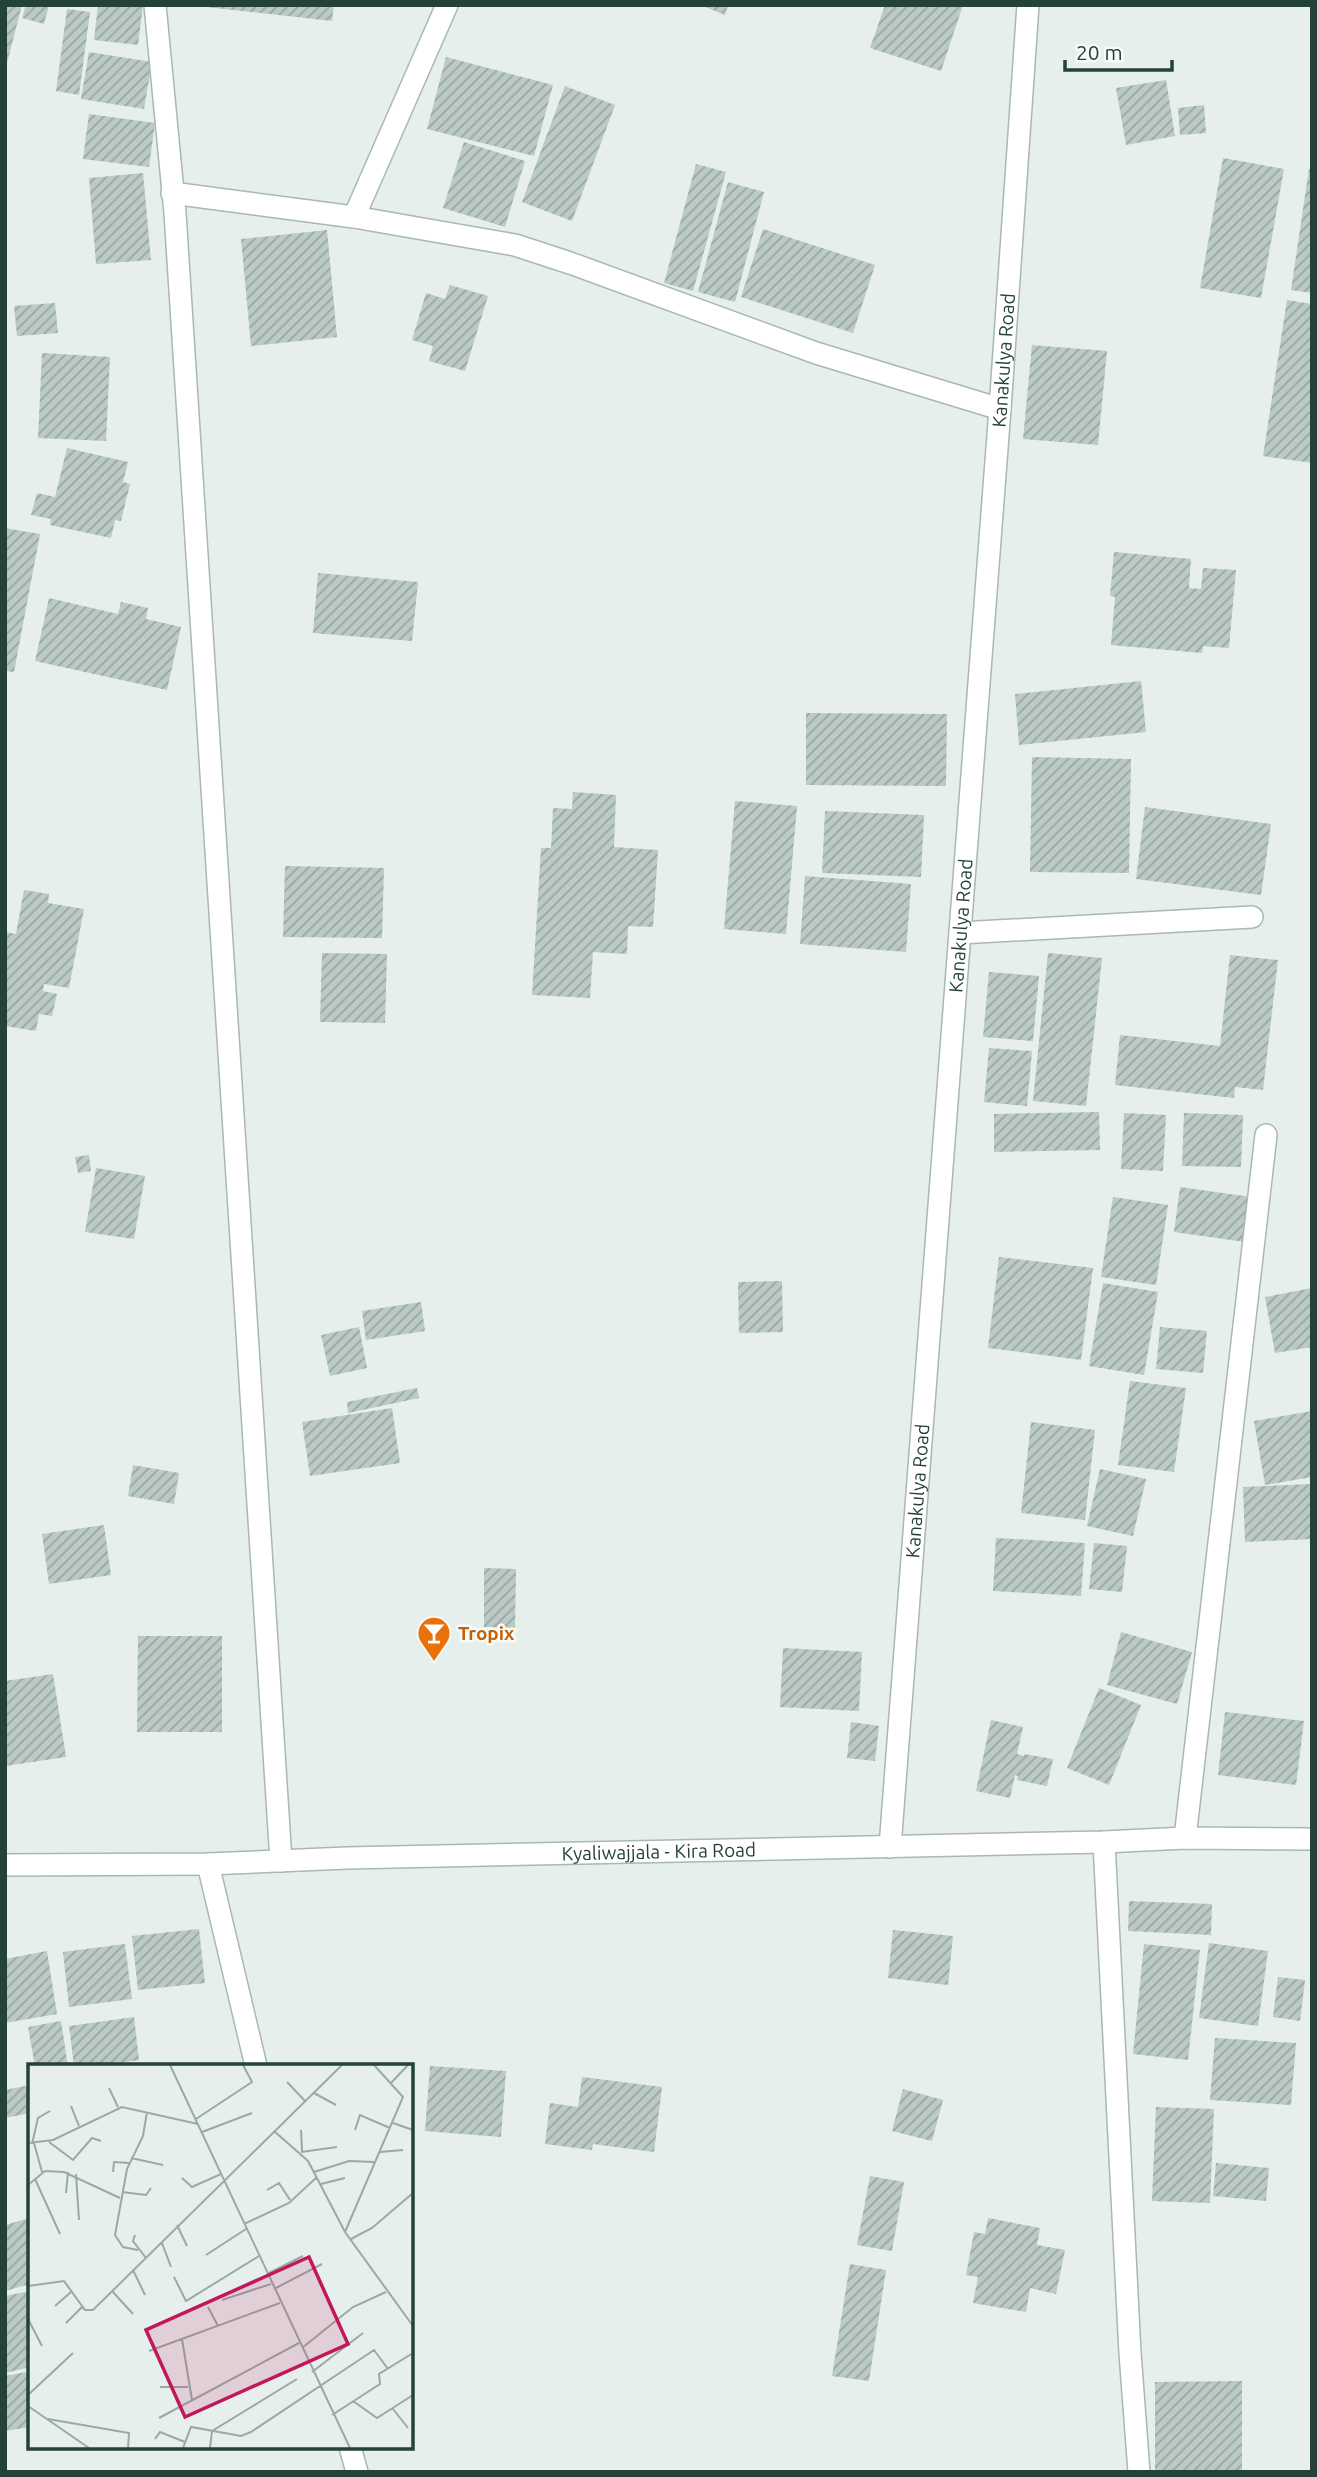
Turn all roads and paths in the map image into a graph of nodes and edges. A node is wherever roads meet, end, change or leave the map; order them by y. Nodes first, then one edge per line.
1 (155, 5) edge
2 (447, 5) edge
3 (1028, 5) edge
4 (172, 193) junction
5 (354, 217) junction
6 (1000, 409) junction
7 (1252, 918) dead end
8 (960, 933) junction
9 (1266, 1135) dead end
10 (1185, 1838) junction
11 (1312, 1839) edge
12 (1104, 1842) junction
13 (890, 1847) junction
14 (281, 1861) junction
15 (208, 1864) junction
16 (5, 1865) edge
17 (256, 2064) edge
18 (351, 2449) edge
19 (357, 2472) edge
20 (1139, 2472) edge

1 - 4 street
2 - 5 street
3 - 6 street, Kanakulya Road
4 - 5 street
4 - 14 street
5 - 6 street
6 - 8 street, Kanakulya Road
7 - 8 street
8 - 13 street, Kanakulya Road
9 - 10 street
10 - 11 street, Kyaliwajjala - Kira Road
10 - 12 street, Kyaliwajjala - Kira Road
12 - 13 street, Kyaliwajjala - Kira Road
12 - 20 street
13 - 14 street, Kyaliwajjala - Kira Road
14 - 15 street, Kyaliwajjala - Kira Road
15 - 16 street, Kyaliwajjala - Kira Road
15 - 17 street
18 - 19 street

